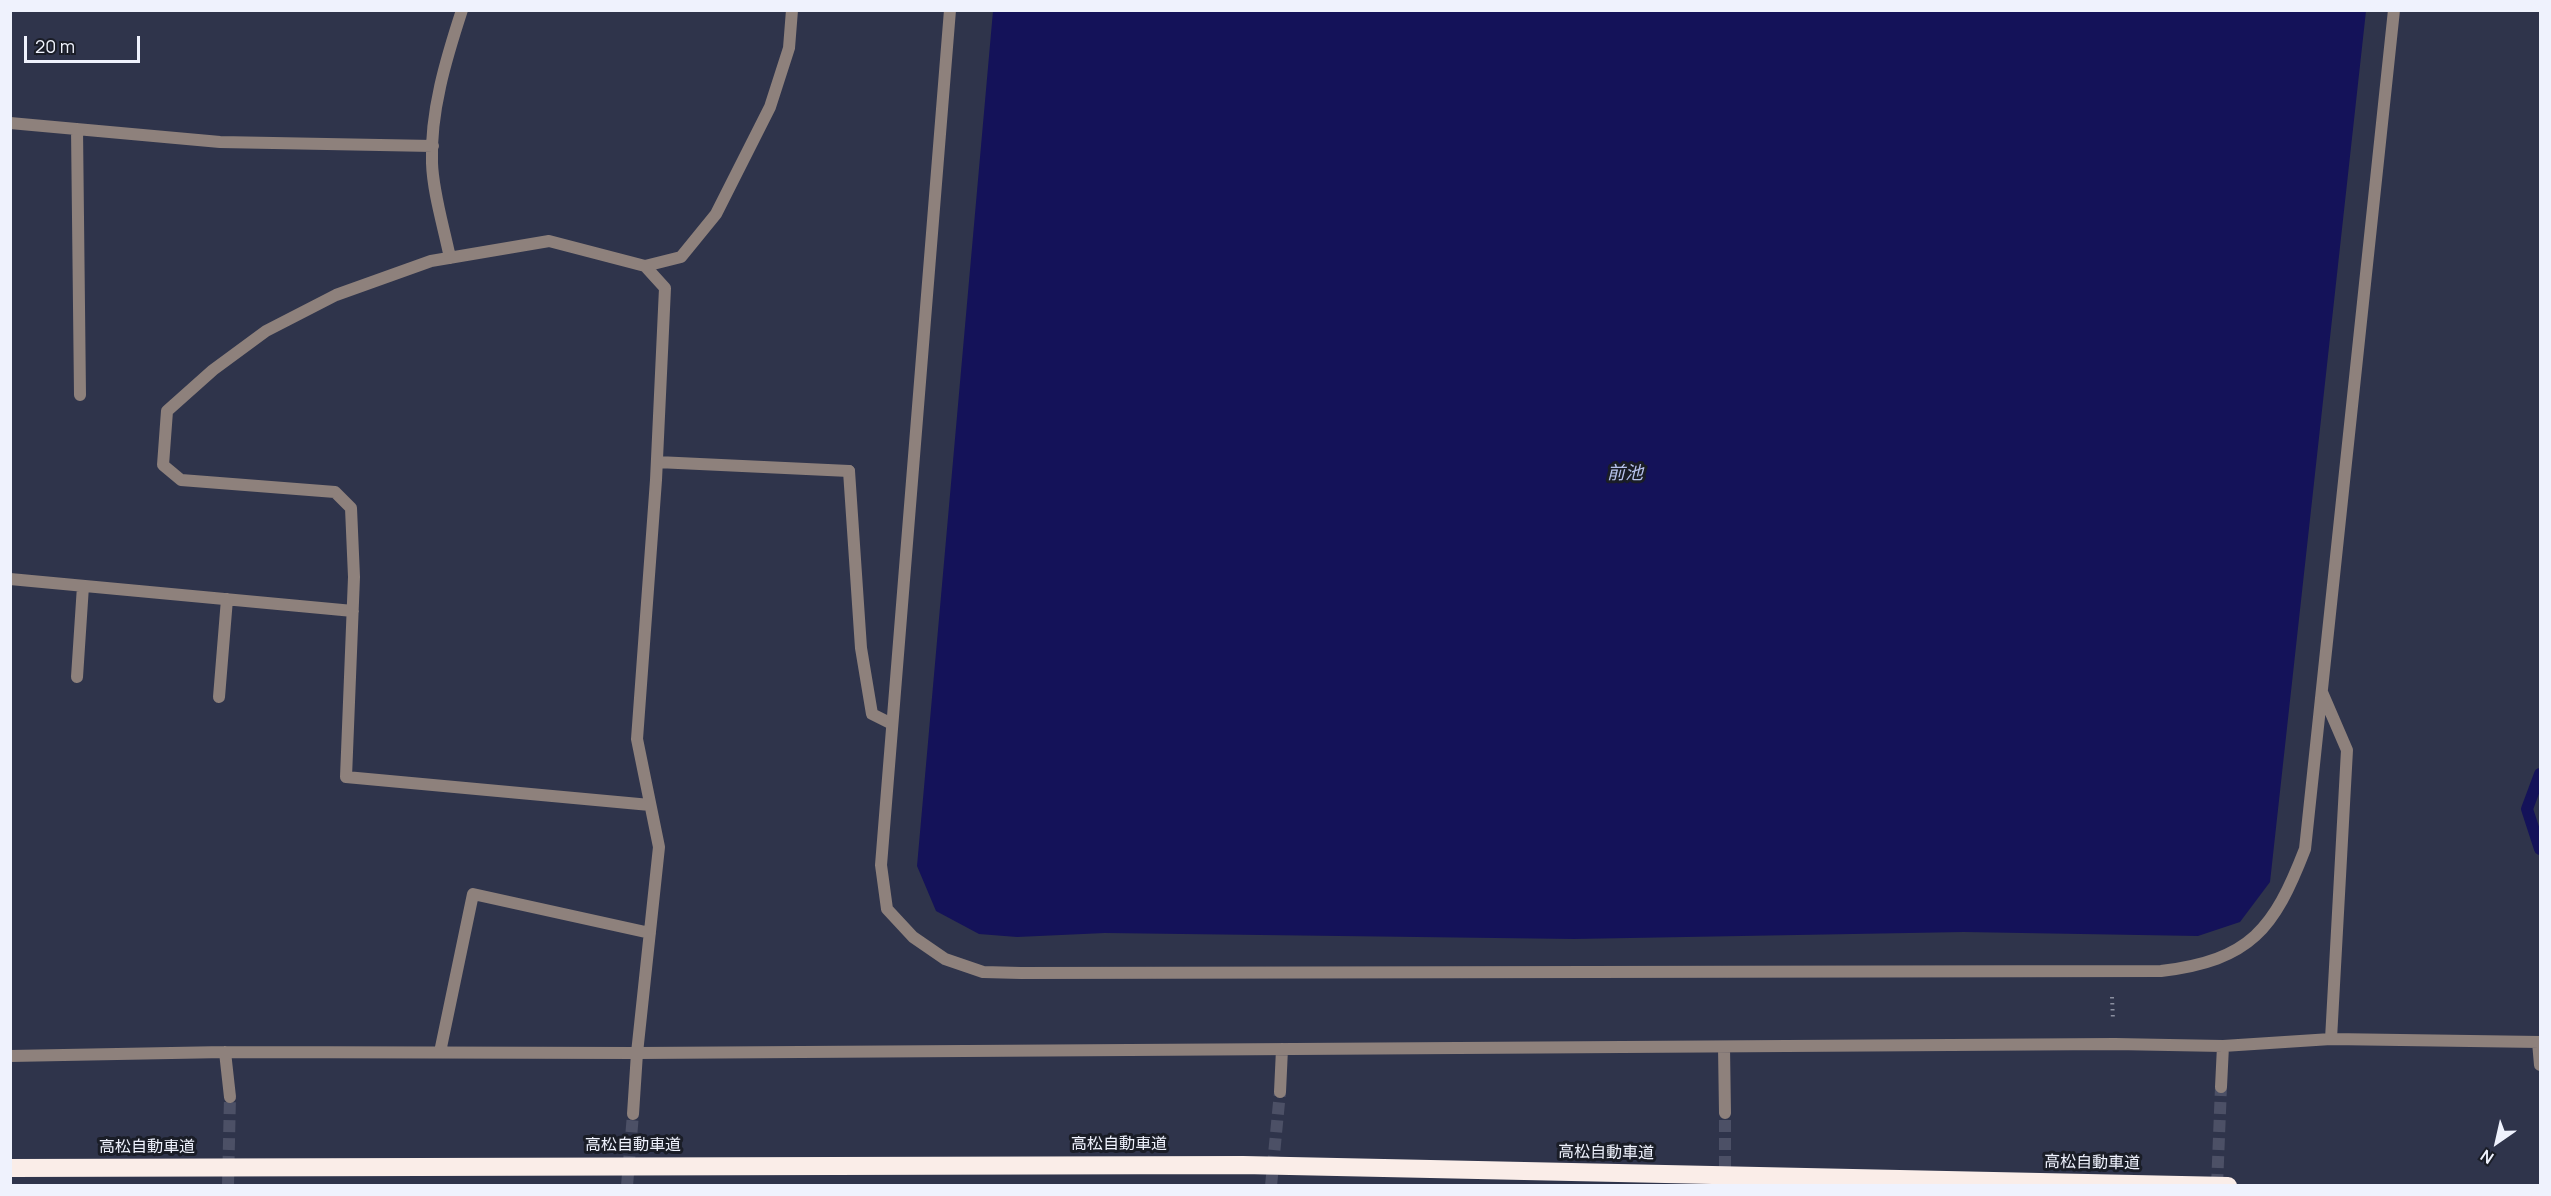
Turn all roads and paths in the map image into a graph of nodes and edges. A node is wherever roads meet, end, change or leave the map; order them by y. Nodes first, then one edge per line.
1 (462, 10) edge
2 (792, 10) edge
3 (950, 10) edge
4 (2394, 10) edge
5 (10, 123) edge
6 (77, 129) junction
7 (433, 146) junction
8 (450, 258) junction
9 (645, 266) junction
10 (80, 395) dead end
11 (657, 462) junction
12 (10, 579) edge
13 (83, 586) junction
14 (227, 599) junction
15 (353, 611) junction
16 (77, 677) dead end
17 (2321, 690) junction
18 (219, 697) dead end
19 (892, 724) junction
20 (650, 805) junction
21 (650, 933) junction
22 (2110, 972) junction
23 (2331, 1039) junction
24 (2539, 1042) edge
25 (2115, 1044) junction
26 (2223, 1046) junction
27 (1724, 1047) junction
28 (1282, 1049) junction
29 (225, 1052) junction
30 (440, 1052) junction
31 (637, 1053) junction
32 (10, 1056) edge
33 (2541, 1065) edge
34 (2221, 1087) tunnel mouth
35 (1280, 1092) tunnel mouth
36 (230, 1097) tunnel mouth
37 (1725, 1113) tunnel mouth
38 (633, 1114) tunnel mouth
39 (10, 1168) edge
40 (2228, 1185) edge

1 - 7 street
2 - 9 street
3 - 19 street
4 - 17 street
5 - 6 street
6 - 7 street
6 - 10 street
7 - 8 street
8 - 9 street
8 - 15 street
9 - 11 street
11 - 19 street
11 - 20 street
12 - 13 street
13 - 14 street
13 - 16 street
14 - 15 street
14 - 18 street
15 - 20 street
17 - 22 street
17 - 23 street
19 - 22 street
20 - 21 street
21 - 30 street
21 - 31 street
22 - 25 path
23 - 24 street
23 - 26 street
24 - 33 street
25 - 26 street
25 - 27 street
26 - 34 street
27 - 28 street
27 - 37 street
28 - 31 street
28 - 35 street
29 - 30 street
29 - 32 street
29 - 36 street
30 - 31 street
31 - 38 street
39 - 40 highway, 高松自動車道

